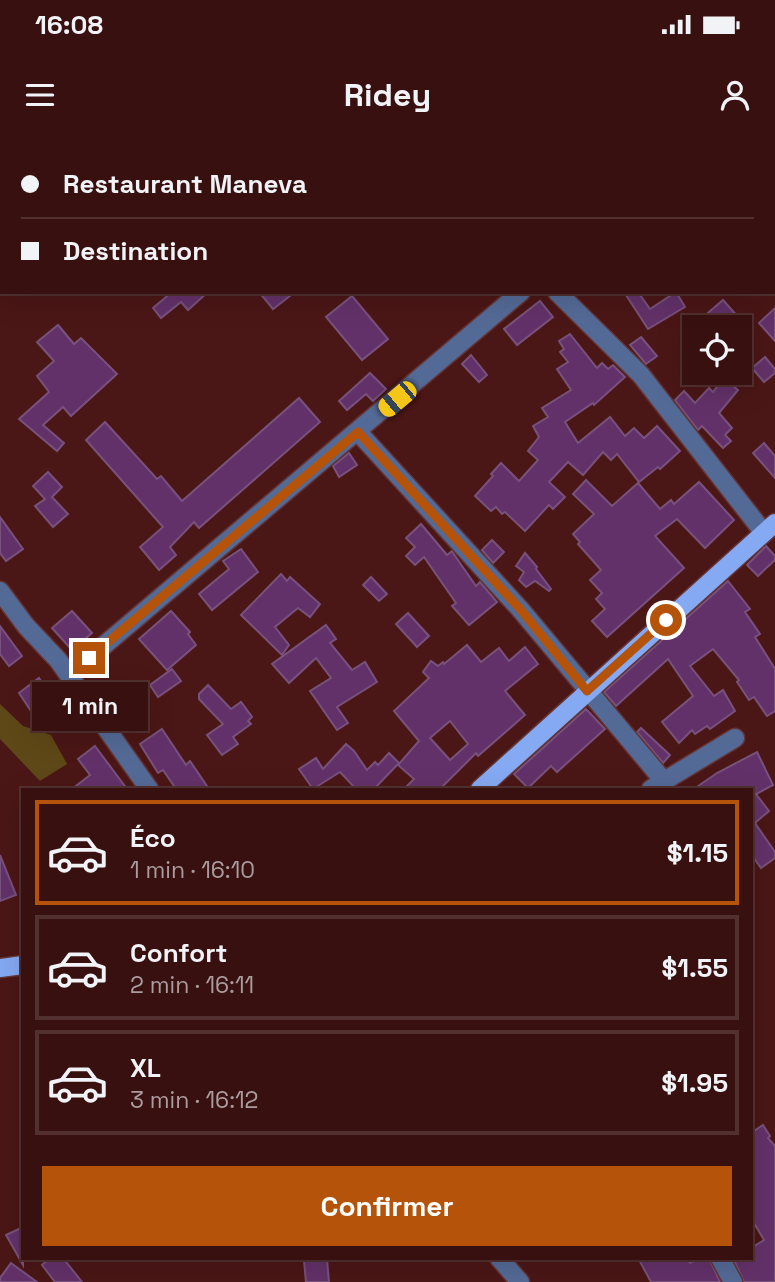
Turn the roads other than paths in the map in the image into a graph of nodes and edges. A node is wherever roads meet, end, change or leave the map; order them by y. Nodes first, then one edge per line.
1 (519, 294) edge
2 (559, 294) edge
3 (358, 432) junction
4 (770, 528) edge
5 (0, 591) edge
6 (69, 675) junction
7 (587, 691) junction
8 (735, 737) dead end
9 (657, 785) edge
10 (148, 788) edge
11 (481, 788) edge
12 (21, 965) edge
13 (0, 968) edge
14 (501, 1260) edge
15 (721, 1260) edge
16 (520, 1282) edge
17 (733, 1282) edge

1 - 3 street
2 - 4 street
3 - 6 street
3 - 7 street
4 - 7 main road
5 - 6 street
6 - 10 street
7 - 9 street
7 - 11 main road
8 - 9 street
12 - 13 main road
14 - 16 street
15 - 17 street

